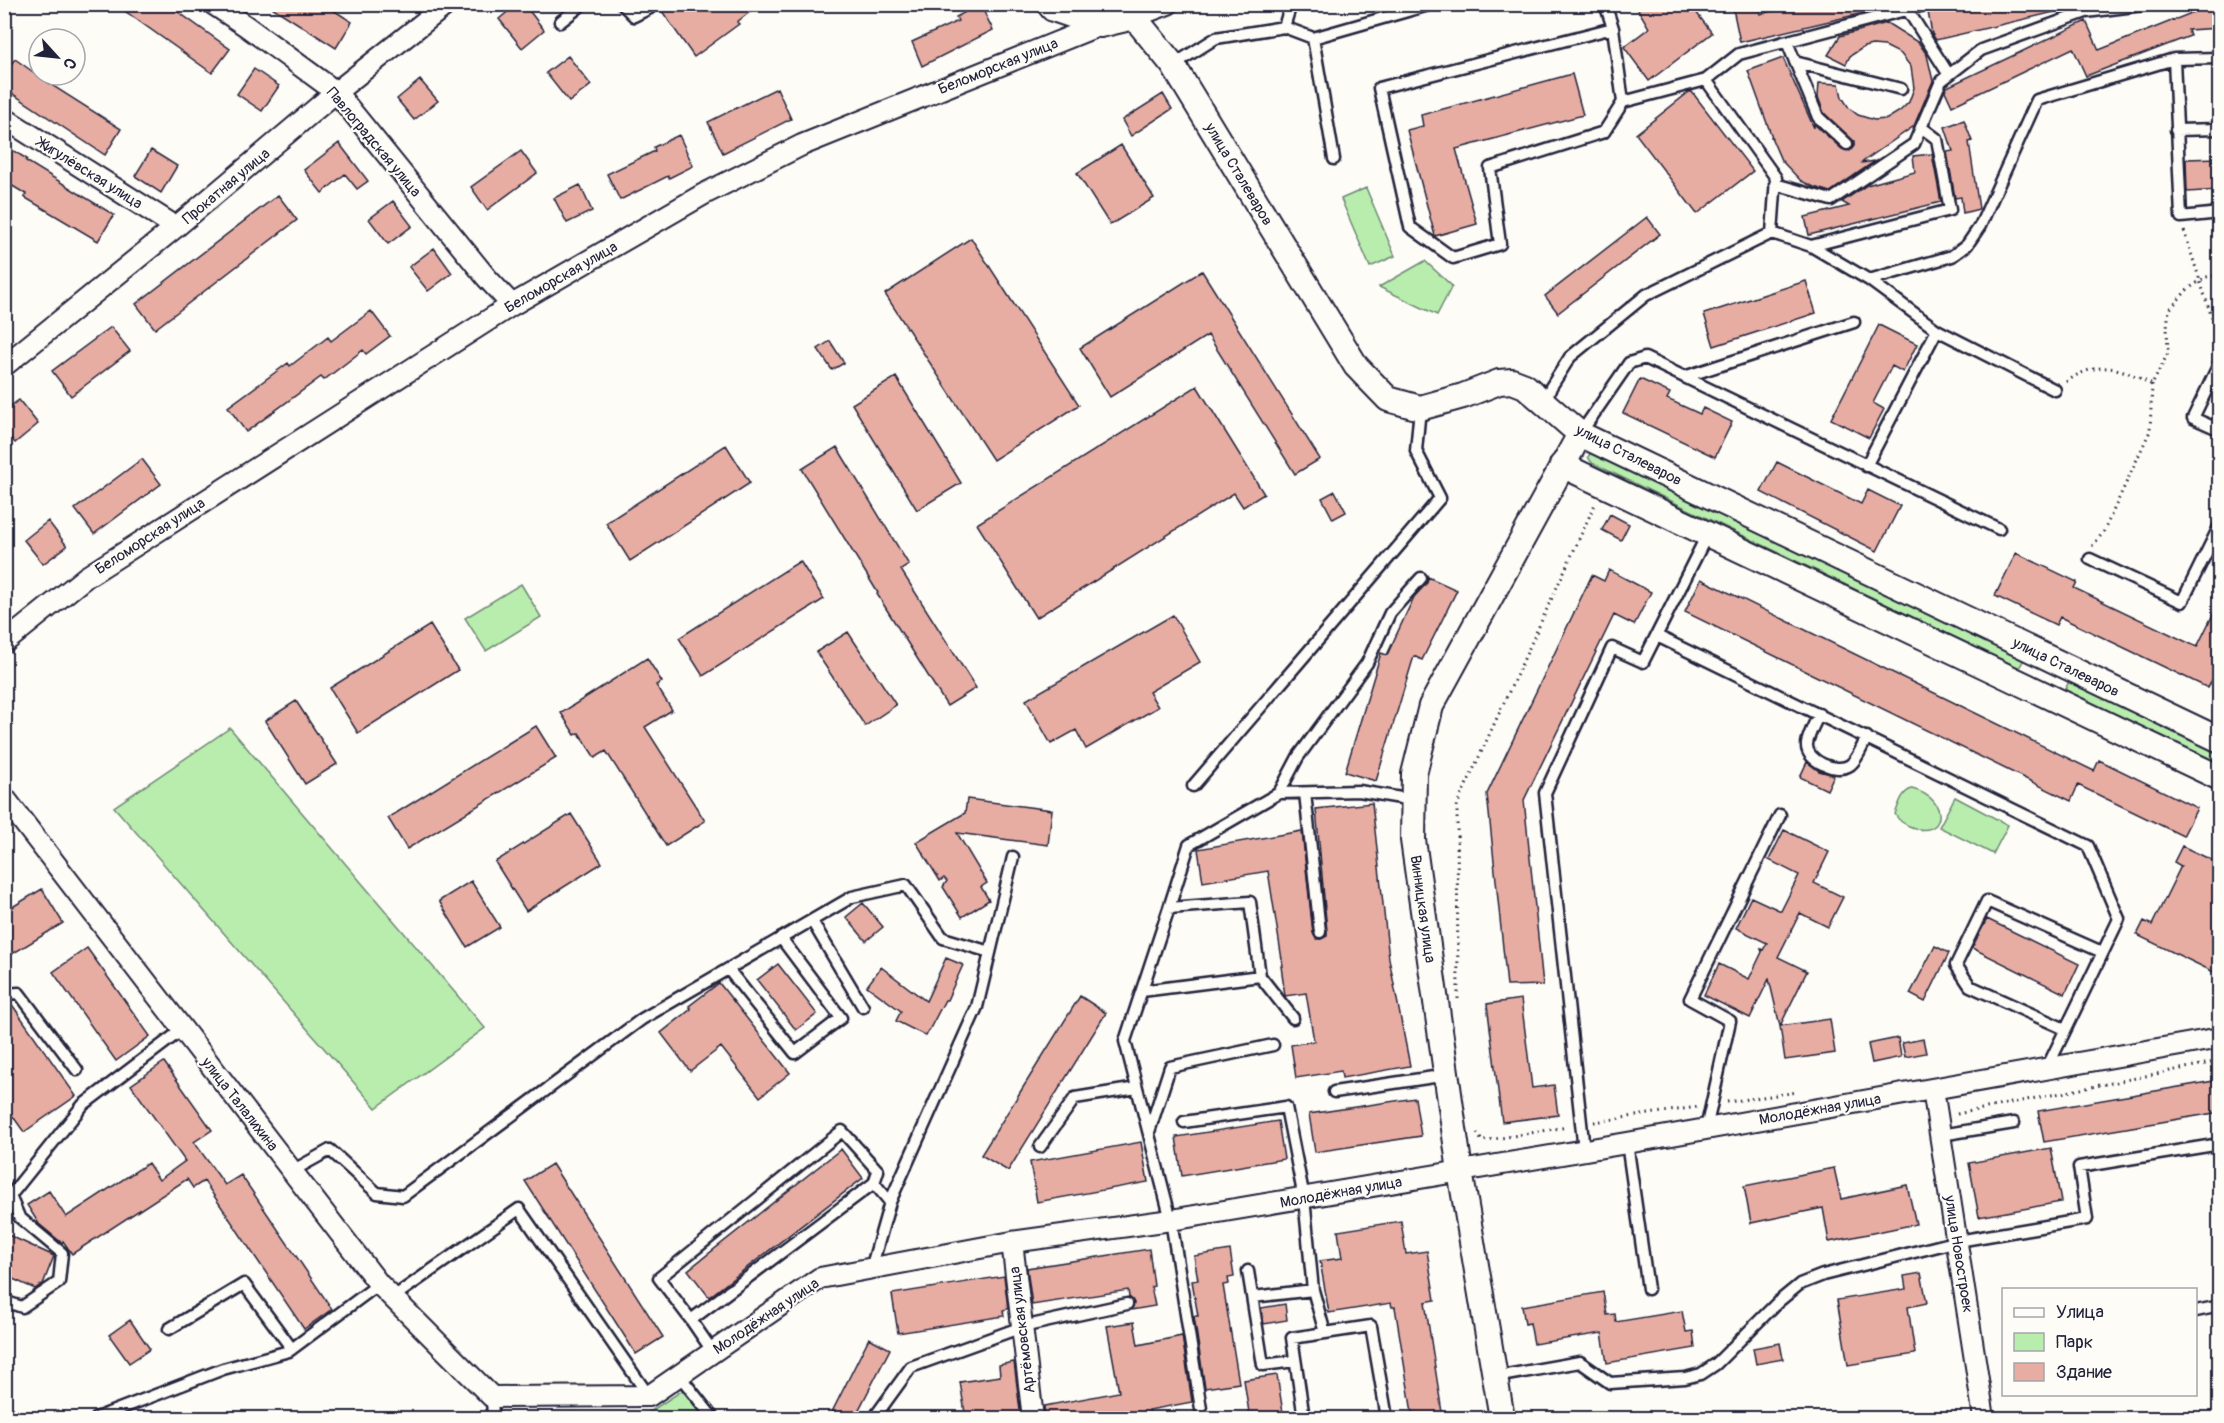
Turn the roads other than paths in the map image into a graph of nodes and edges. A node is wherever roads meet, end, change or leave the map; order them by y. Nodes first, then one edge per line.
1 (213, 4) edge
2 (447, 4) edge
3 (577, 4) edge
4 (622, 4) edge
5 (1049, 4) edge
6 (1168, 4) edge
7 (1291, 4) edge
8 (1432, 4) edge
9 (1605, 4) edge
10 (1928, 4) edge
11 (2151, 4) edge
12 (650, 8) dead end
13 (1907, 9) junction
14 (1134, 17) junction
15 (560, 22) dead end
16 (1100, 26) junction
17 (1284, 27) junction
18 (1613, 28) junction
19 (1313, 38) junction
20 (1787, 42) junction
21 (2220, 58) edge
22 (2174, 59) junction
23 (1795, 62) junction
24 (1173, 65) junction
25 (1949, 75) junction
26 (1706, 80) junction
27 (1901, 89) dead end
28 (336, 92) junction
29 (1623, 102) junction
30 (4, 118) edge
31 (1921, 127) junction
32 (2220, 129) edge
33 (2176, 130) junction
34 (1847, 144) dead end
35 (1334, 159) dead end
36 (1775, 184) junction
37 (2220, 213) edge
38 (177, 227) junction
39 (1772, 233) junction
40 (1811, 246) junction
41 (1869, 280) junction
42 (512, 305) junction
43 (1854, 322) dead end
44 (1937, 330) junction
45 (2220, 362) edge
46 (5, 365) edge
47 (1684, 377) junction
48 (2055, 390) road end
49 (1545, 403) junction
50 (1420, 408) junction
51 (2220, 430) edge
52 (1580, 434) junction
53 (1562, 465) junction
54 (1866, 466) junction
55 (2220, 525) edge
56 (1999, 529) dead end
57 (1707, 535) junction
58 (2090, 559) road end
59 (1421, 579) dead end
60 (1656, 636) junction
61 (4, 643) edge
62 (2055, 661) junction
63 (2039, 692) junction
64 (1819, 714) junction
65 (1867, 737) junction
66 (2220, 740) edge
67 (2220, 778) edge
68 (1193, 786) dead end
69 (1279, 793) junction
70 (1305, 793) junction
71 (4, 797) edge
72 (1414, 800) junction
73 (1780, 815) dead end
74 (1013, 856) dead end
75 (1169, 908) junction
76 (812, 921) junction
77 (1320, 932) dead end
78 (781, 939) junction
79 (990, 952) junction
80 (2102, 952) junction
81 (728, 969) junction
82 (1260, 976) junction
83 (1142, 991) junction
84 (4, 994) edge
85 (863, 1007) dead end
86 (1293, 1018) dead end
87 (183, 1029) junction
88 (2065, 1029) junction
89 (2220, 1038) edge
90 (1273, 1045) dead end
91 (2047, 1068) junction
92 (77, 1070) dead end
93 (1448, 1075) junction
94 (1137, 1088) junction
95 (1933, 1089) junction
96 (1334, 1092) dead end
97 (1184, 1122) dead end
98 (2014, 1123) dead end
99 (1939, 1126) junction
100 (1706, 1129) junction
101 (1149, 1132) junction
102 (1627, 1143) junction
103 (2220, 1144) edge
104 (1040, 1147) dead end
105 (1584, 1150) junction
106 (292, 1171) junction
107 (1460, 1171) junction
108 (874, 1183) junction
109 (1304, 1198) junction
110 (890, 1202) junction
111 (1171, 1220) junction
112 (1958, 1240) junction
113 (1012, 1242) junction
114 (871, 1269) junction
115 (1248, 1271) dead end
116 (1648, 1288) dead end
117 (1313, 1290) junction
118 (386, 1291) junction
119 (1252, 1298) junction
120 (4, 1301) edge
121 (1127, 1304) dead end
122 (2220, 1306) edge
123 (2197, 1311) edge
124 (692, 1320) junction
125 (1022, 1327) junction
126 (169, 1329) dead end
127 (1325, 1333) junction
128 (292, 1349) junction
129 (713, 1352) junction
130 (1295, 1360) junction
131 (680, 1376) junction
132 (1495, 1378) junction
133 (649, 1395) junction
134 (492, 1397) junction
135 (1201, 1409) dead end
136 (102, 1417) edge
137 (493, 1419) edge
138 (713, 1419) edge
139 (874, 1419) edge
140 (1033, 1419) edge
141 (1304, 1419) edge
142 (1387, 1419) edge
143 (1502, 1419) edge
144 (1984, 1419) edge

1 - 28 street, Павлоградская улица
2 - 28 street, Прокатная улица
3 - 15 lane
4 - 12 lane
5 - 16 street
6 - 14 street, Беломорская улица
7 - 17 lane
8 - 19 lane
9 - 18 lane
10 - 13 lane
11 - 25 lane
13 - 20 lane
13 - 25 lane
14 - 16 street, Беломорская улица
14 - 24 street, улица Сталеваров
16 - 42 street, Беломорская улица
17 - 19 lane
17 - 24 lane
18 - 29 lane
18 - 29 lane
19 - 35 lane
20 - 23 lane
20 - 26 lane
21 - 22 lane
22 - 33 lane
22 - 41 lane
23 - 27 lane
23 - 34 lane
24 - 50 street, улица Сталеваров
25 - 31 lane
26 - 29 lane
26 - 36 lane
28 - 38 street, Прокатная улица
28 - 42 street, Павлоградская улица
30 - 38 street, Жигулёвская улица
31 - 36 lane
31 - 40 lane
32 - 33 lane
33 - 37 lane
36 - 39 lane
38 - 46 street, Прокатная улица
39 - 40 lane
39 - 49 lane
40 - 41 lane
41 - 44 lane
42 - 61 street, Беломорская улица
43 - 47 lane
44 - 48 lane
44 - 54 lane
45 - 51 lane
47 - 52 lane
47 - 54 lane
49 - 50 street, улица Сталеваров
49 - 52 street, улица Сталеваров
50 - 68 lane
52 - 53 street, Винницкая улица
52 - 62 street, улица Сталеваров
53 - 57 street
53 - 72 street, Винницкая улица
54 - 56 lane
55 - 58 lane
57 - 60 lane
57 - 63 street
59 - 69 lane
60 - 64 lane
60 - 105 lane
62 - 63 street
62 - 66 street, улица Сталеваров
63 - 67 street
64 - 65 lane
64 - 65 lane
65 - 80 lane
69 - 70 lane
69 - 75 lane
70 - 72 lane
70 - 77 lane
71 - 87 street, улица Талалихина
72 - 93 street, Винницкая улица
73 - 100 lane
74 - 79 lane
75 - 82 lane
75 - 83 lane
76 - 78 lane
76 - 79 lane
76 - 85 lane
78 - 81 lane
78 - 81 lane
79 - 110 lane
80 - 88 lane
80 - 88 lane
81 - 106 lane
82 - 83 lane
82 - 86 lane
83 - 94 lane
84 - 92 lane
87 - 106 street, улица Талалихина
87 - 120 lane
88 - 91 lane
89 - 91 street, Молодёжная улица
90 - 101 lane
91 - 95 street, Молодёжная улица
93 - 96 lane
93 - 107 street, Винницкая улица
94 - 101 lane
94 - 104 lane
95 - 99 street, улица Новостроек
95 - 100 street, Молодёжная улица
97 - 109 lane
98 - 99 lane
99 - 112 street, улица Новостроек
100 - 102 street, Молодёжная улица
101 - 111 lane
102 - 105 street, Молодёжная улица
102 - 116 lane
103 - 112 lane
105 - 107 street, Молодёжная улица
106 - 118 street, улица Талалихина
107 - 109 street, Молодёжная улица
107 - 132 street, Винницкая улица
108 - 110 lane
108 - 124 lane
108 - 124 lane
109 - 111 street, Молодёжная улица
109 - 117 lane
110 - 114 lane
111 - 113 street, Молодёжная улица
111 - 135 lane
112 - 132 lane
112 - 144 street, улица Новостроек
113 - 114 street, Молодёжная улица
113 - 125 street, Артёмовская улица
114 - 129 street, Молодёжная улица
115 - 119 lane
117 - 119 lane
117 - 127 lane
118 - 128 lane
118 - 133 lane
118 - 134 street, улица Талалихина
119 - 130 lane
121 - 125 lane
122 - 123 lane
124 - 129 lane
125 - 139 lane
125 - 140 street, Артёмовская улица
126 - 128 lane
127 - 130 lane
127 - 142 lane
128 - 136 lane
129 - 131 street, Молодёжная улица
130 - 141 lane
131 - 133 street, Молодёжная улица
131 - 138 lane
132 - 143 street, Винницкая улица
133 - 134 street
134 - 137 lane

